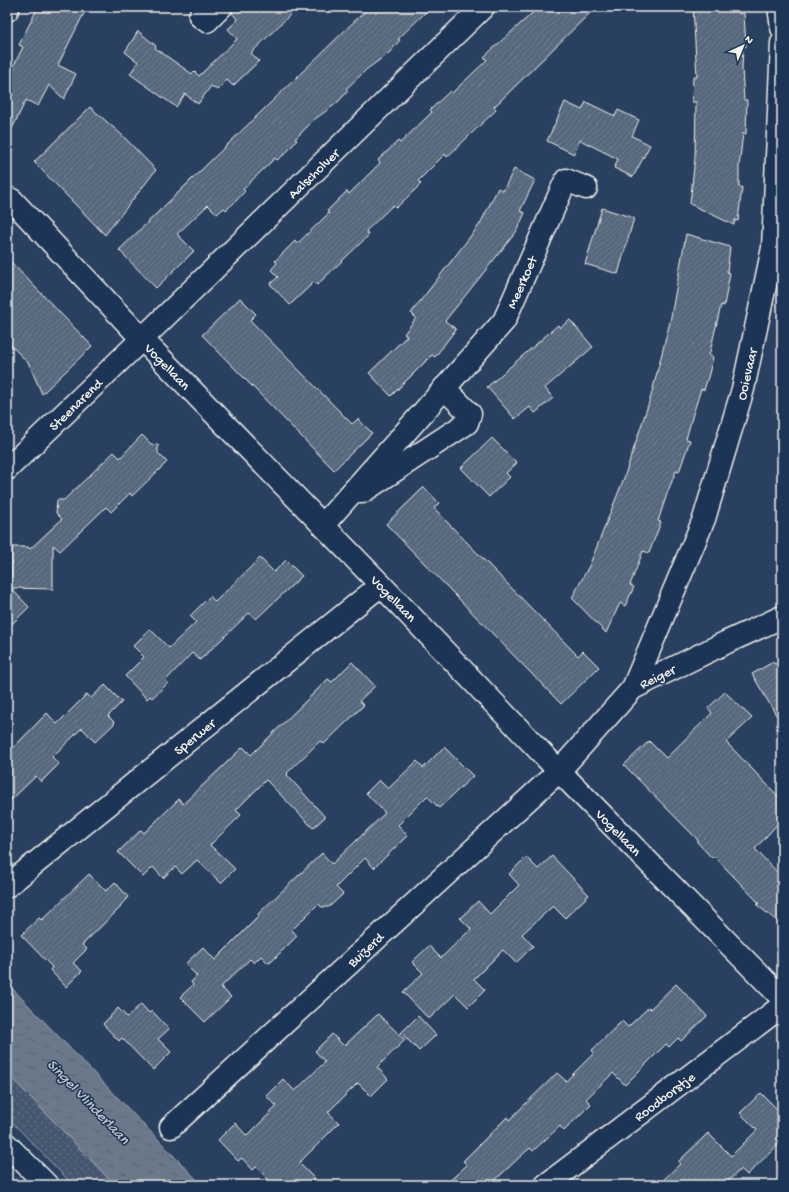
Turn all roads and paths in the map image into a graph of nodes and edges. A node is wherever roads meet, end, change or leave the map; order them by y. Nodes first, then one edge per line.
1 (8, 7) edge
2 (205, 7) edge
3 (221, 7) edge
4 (483, 7) edge
5 (779, 7) edge
6 (7, 10) edge
7 (782, 28) edge
8 (782, 43) edge
9 (586, 188) dead end
10 (7, 198) edge
11 (142, 339) junction
12 (444, 388) junction
13 (411, 426) junction
14 (433, 446) junction
15 (7, 469) edge
16 (339, 506) junction
17 (323, 525) junction
18 (382, 585) junction
19 (782, 617) edge
20 (633, 688) junction
21 (559, 771) junction
22 (7, 886) edge
23 (778, 988) edge
24 (782, 1006) edge
25 (171, 1127) dead end
26 (7, 1145) edge
27 (47, 1185) edge
28 (546, 1185) edge

1 - 6 street
2 - 3 street
4 - 11 street, Aalscholver
5 - 7 street
8 - 20 street, Ooievaar
9 - 12 street, Meerkoet
10 - 11 street, Vogellaan
11 - 15 street, Steenarend
11 - 17 street, Vogellaan
12 - 13 street, Meerkoet
12 - 14 street, Meerkoet
13 - 14 street
13 - 16 street, Meerkoet
14 - 16 street, Meerkoet
16 - 17 street, Meerkoet
17 - 18 street, Vogellaan
18 - 21 street, Vogellaan
18 - 22 street, Sperwer
19 - 20 street, Reiger
20 - 21 street, Reiger
21 - 23 street, Vogellaan
21 - 25 street, Buizerd
24 - 28 street, Roodborstje
26 - 27 street

